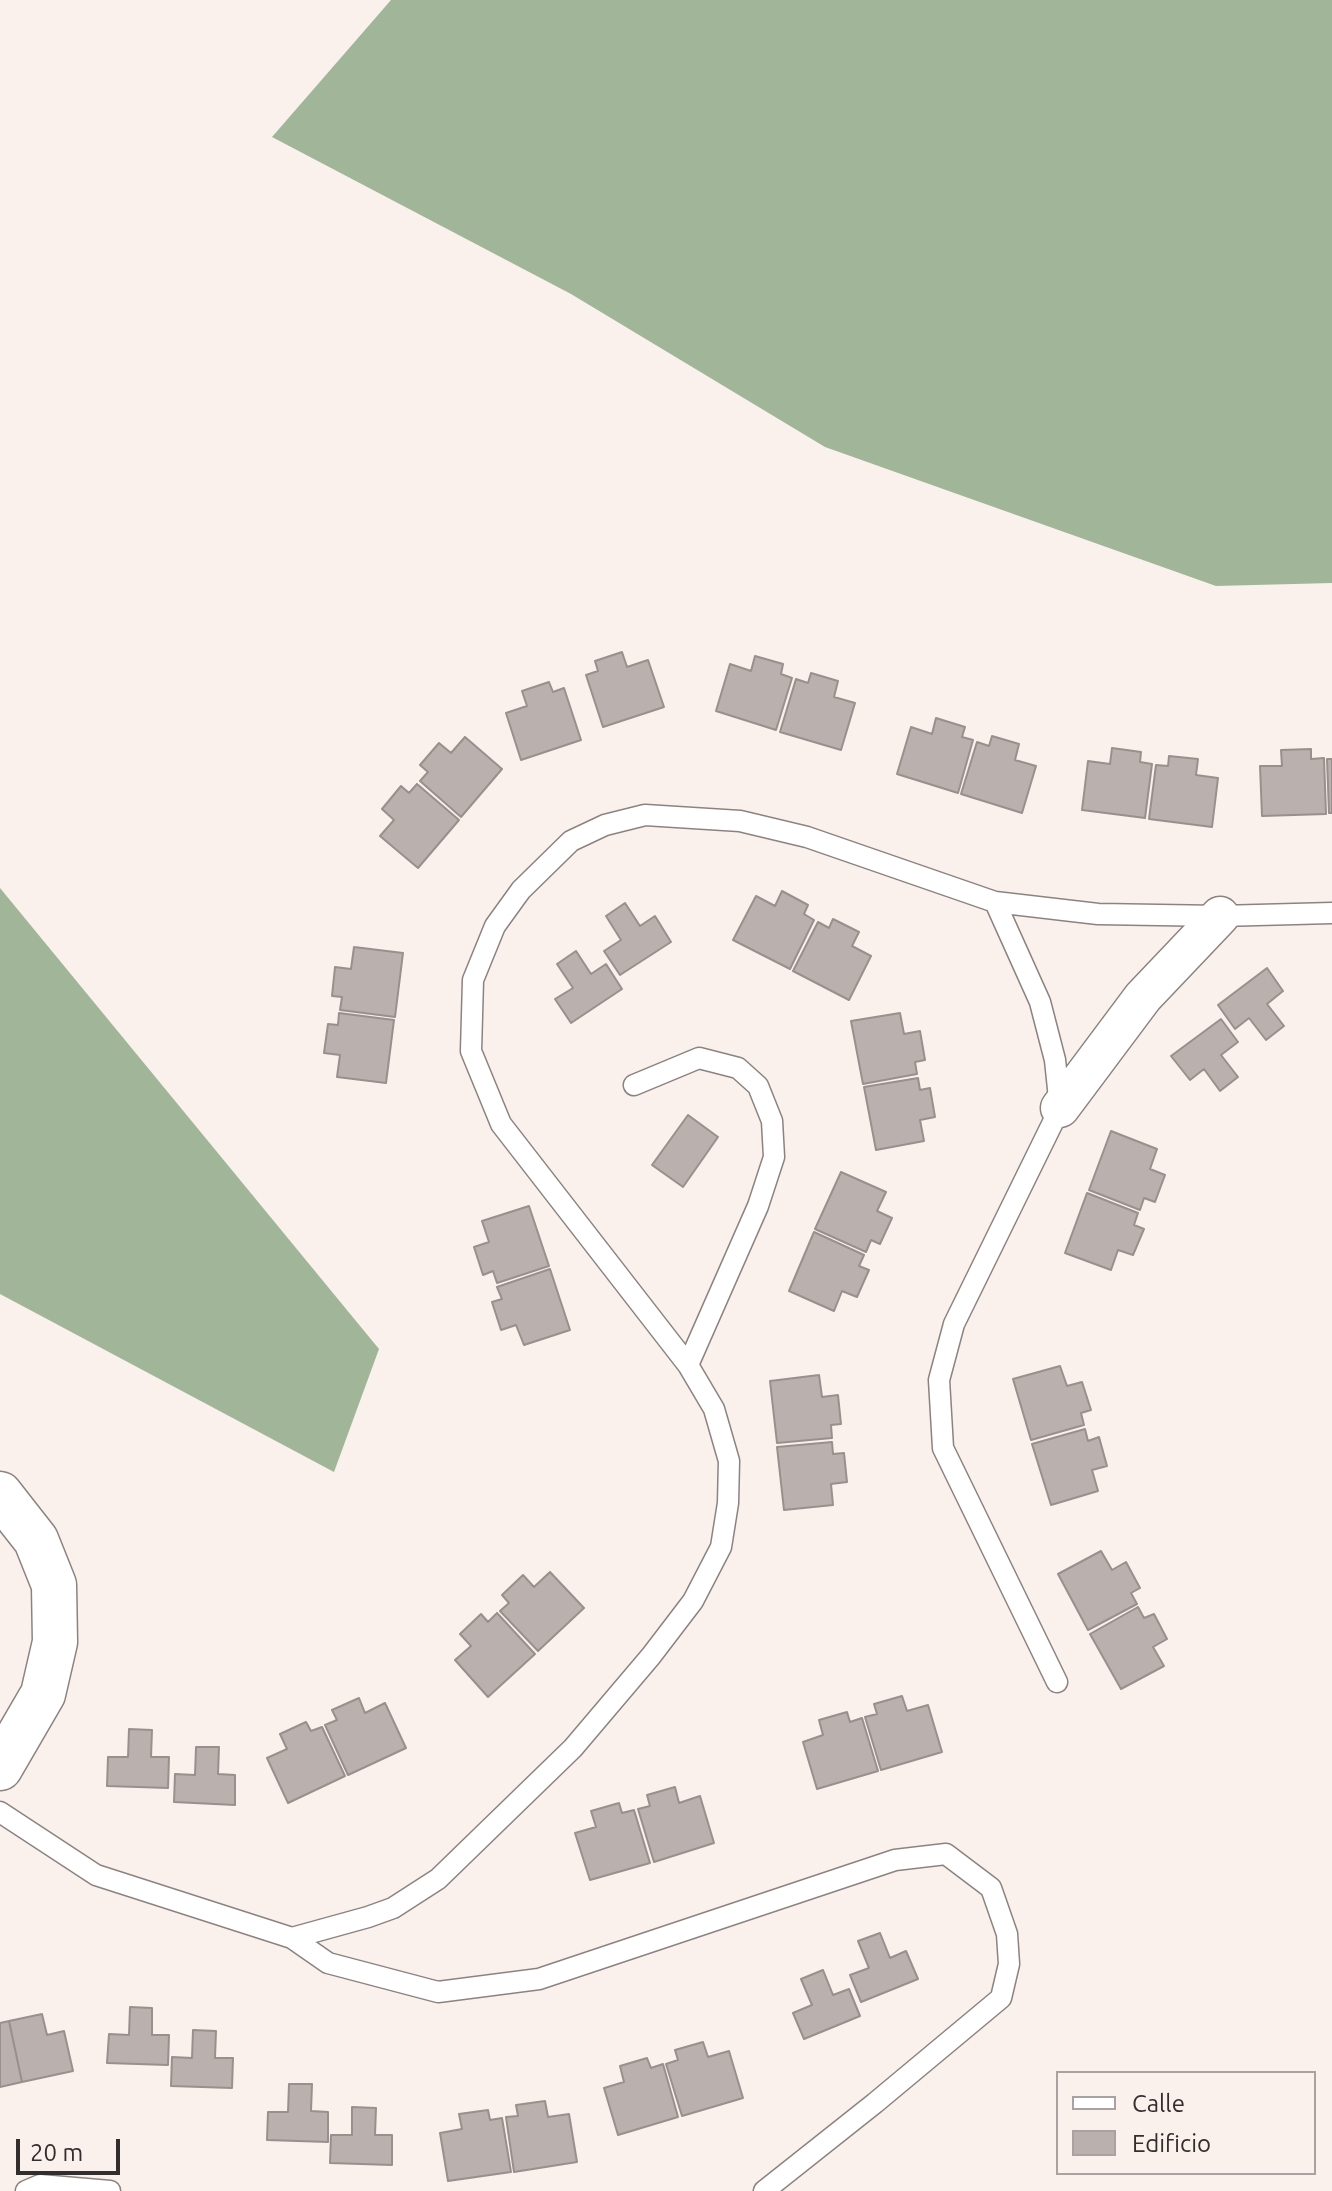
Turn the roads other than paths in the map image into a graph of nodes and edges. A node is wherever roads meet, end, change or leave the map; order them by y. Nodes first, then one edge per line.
1 (995, 902) junction
2 (1332, 913) edge
3 (1220, 916) junction
4 (634, 1085) dead end
5 (1060, 1108) junction
6 (688, 1365) junction
7 (0, 1494) edge
8 (1057, 1682) dead end
9 (0, 1768) edge
10 (0, 1812) edge
11 (292, 1938) junction
12 (26, 2191) edge
13 (110, 2191) edge
14 (764, 2191) edge

1 - 3 lane
1 - 5 lane
1 - 6 lane
2 - 3 lane
3 - 5 street
4 - 6 lane
5 - 8 lane
6 - 11 lane
7 - 9 street
10 - 11 lane
11 - 14 lane
12 - 13 lane

